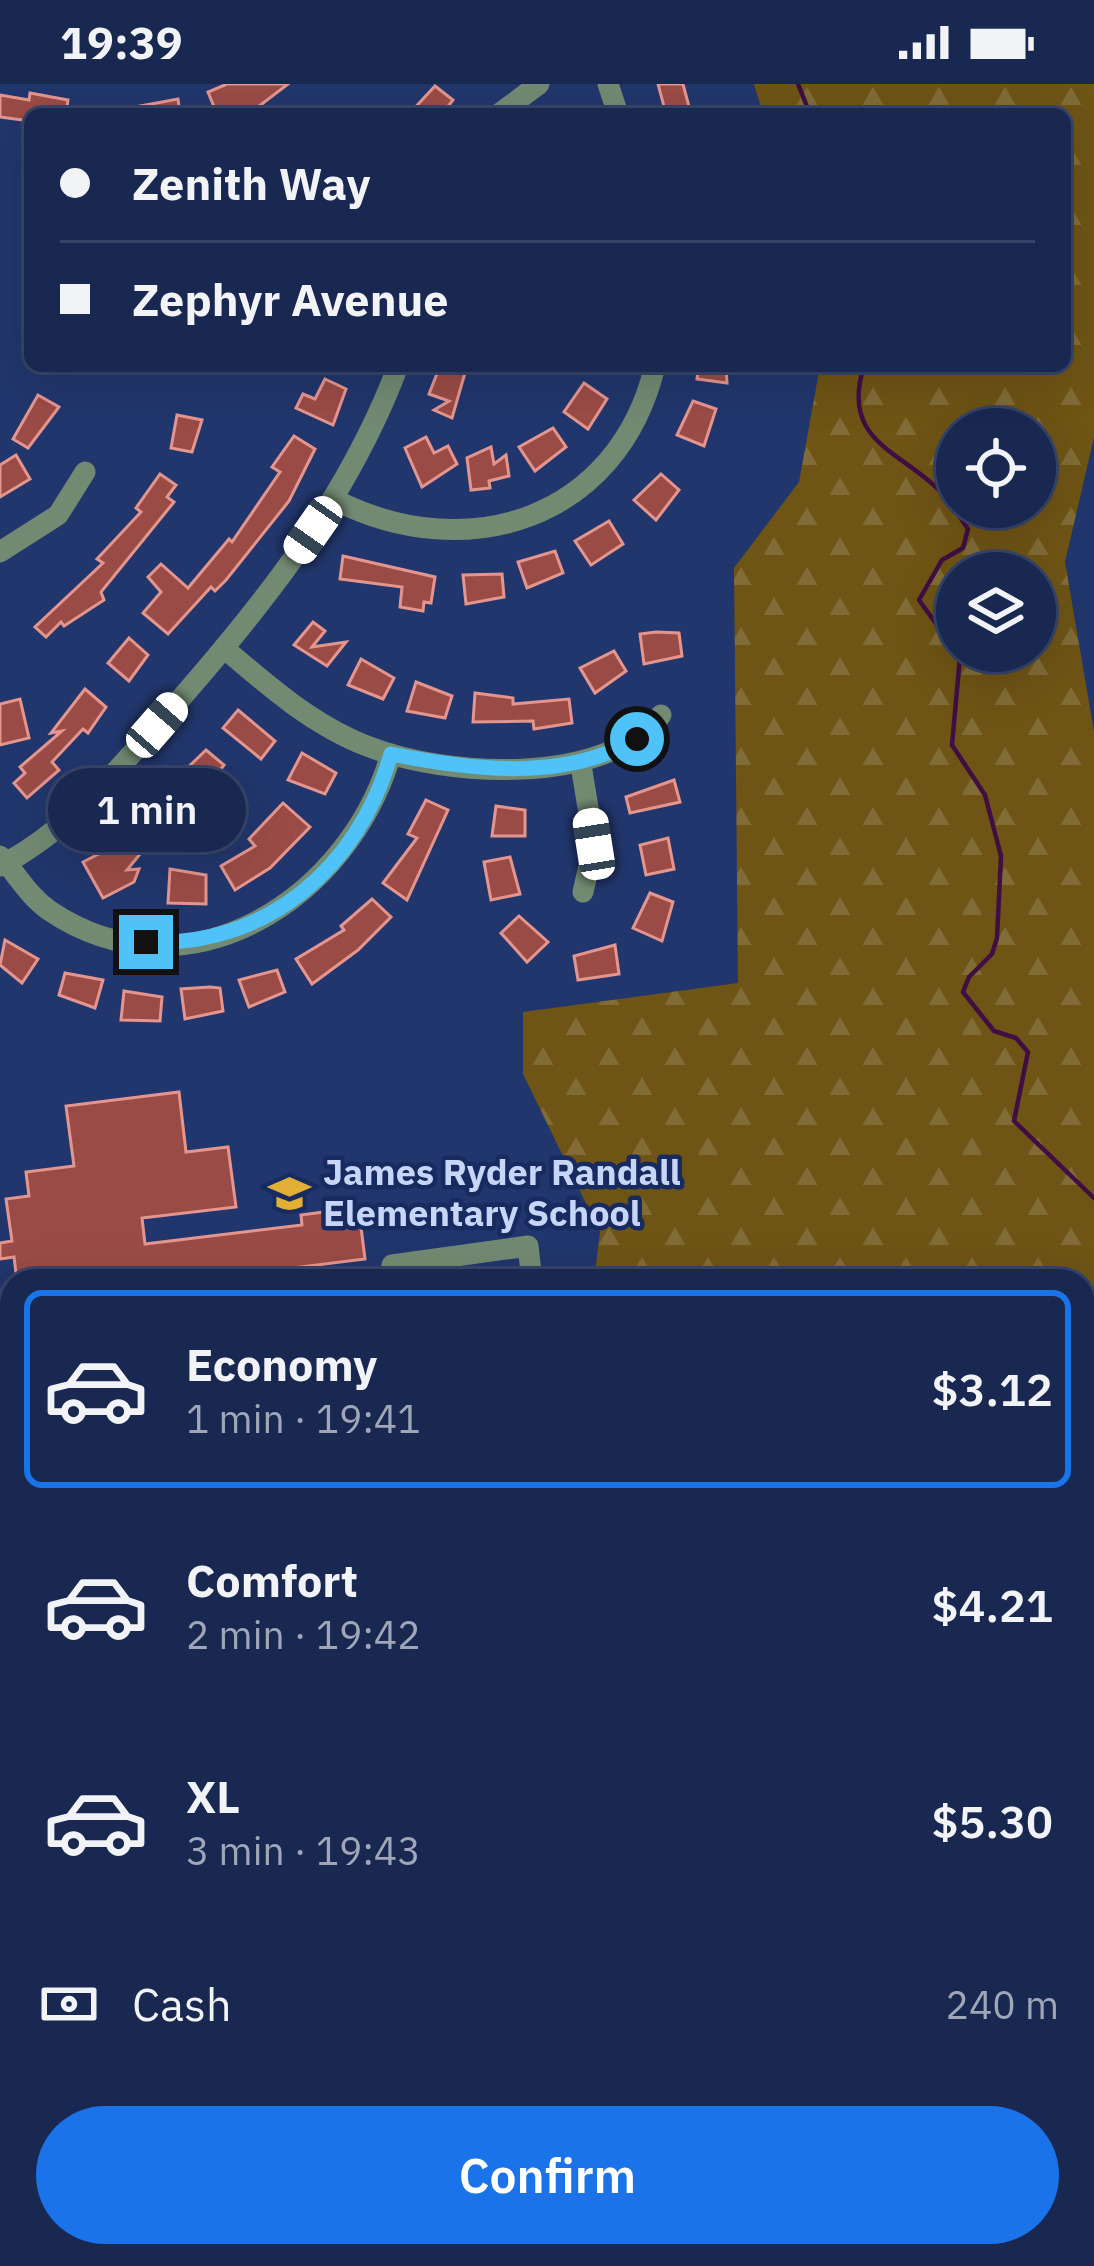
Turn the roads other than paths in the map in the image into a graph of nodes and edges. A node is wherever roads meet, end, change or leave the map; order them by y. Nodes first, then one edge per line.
1 (539, 84) edge
2 (507, 108) edge
3 (395, 372) edge
4 (654, 372) edge
5 (85, 472) dead end
6 (335, 500) junction
7 (0, 552) edge
8 (224, 648) junction
9 (661, 715) dead end
10 (391, 754) junction
11 (581, 765) junction
12 (2, 862) edge
13 (583, 892) dead end
14 (392, 1265) dead end
15 (531, 1269) edge

1 - 2 street
3 - 6 street
4 - 6 street
5 - 7 street
6 - 8 street
8 - 10 street
8 - 12 street
9 - 11 street
10 - 11 street
10 - 12 street
11 - 13 street
14 - 15 street

